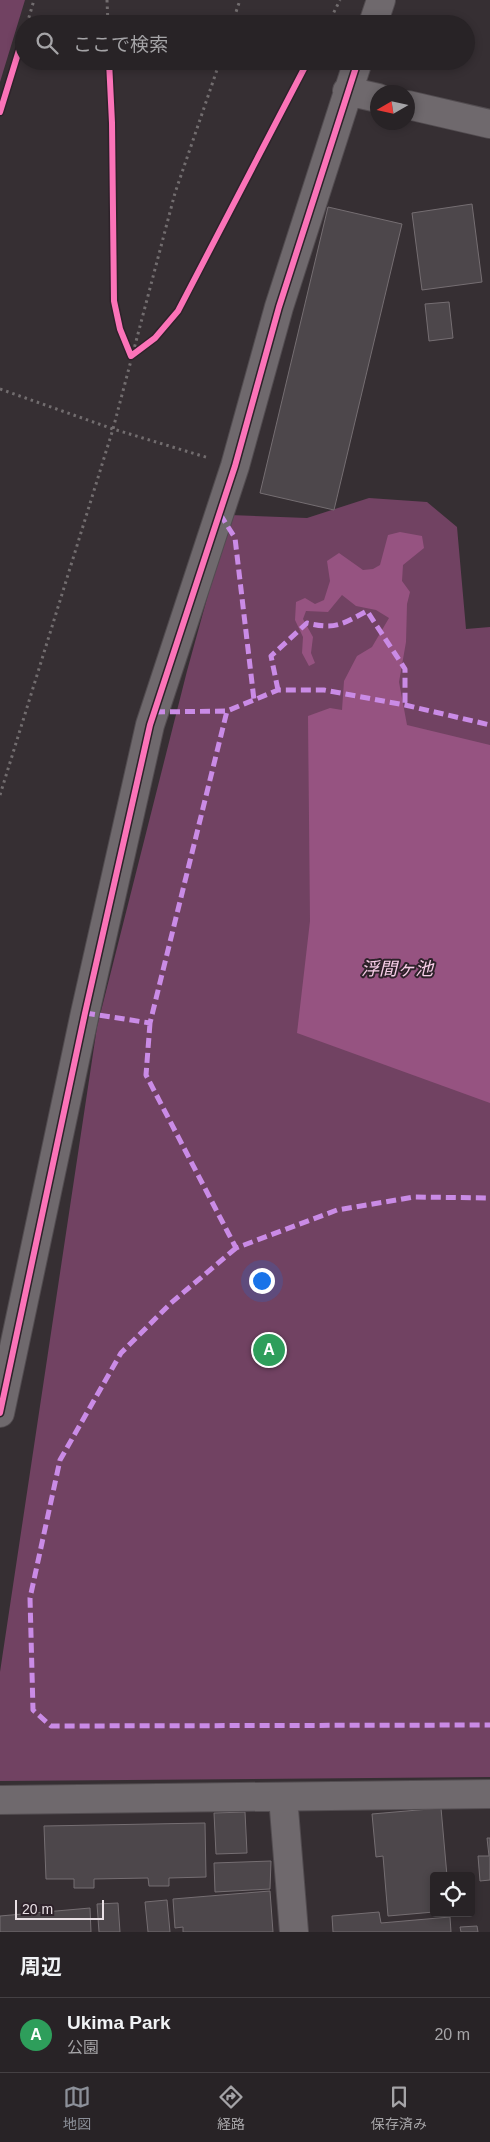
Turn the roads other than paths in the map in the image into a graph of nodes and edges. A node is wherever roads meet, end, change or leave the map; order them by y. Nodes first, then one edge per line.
1 (382, 0) edge
2 (376, 15) edge
3 (355, 70) edge
4 (347, 91) junction
5 (370, 96) edge
6 (415, 107) edge
7 (490, 124) edge
8 (0, 1412) edge
9 (490, 1794) edge
10 (283, 1797) junction
11 (0, 1800) edge
12 (294, 1932) edge

1 - 2 street
3 - 4 street
4 - 5 street
4 - 8 street
6 - 7 street
9 - 10 street
10 - 11 street
10 - 12 street

